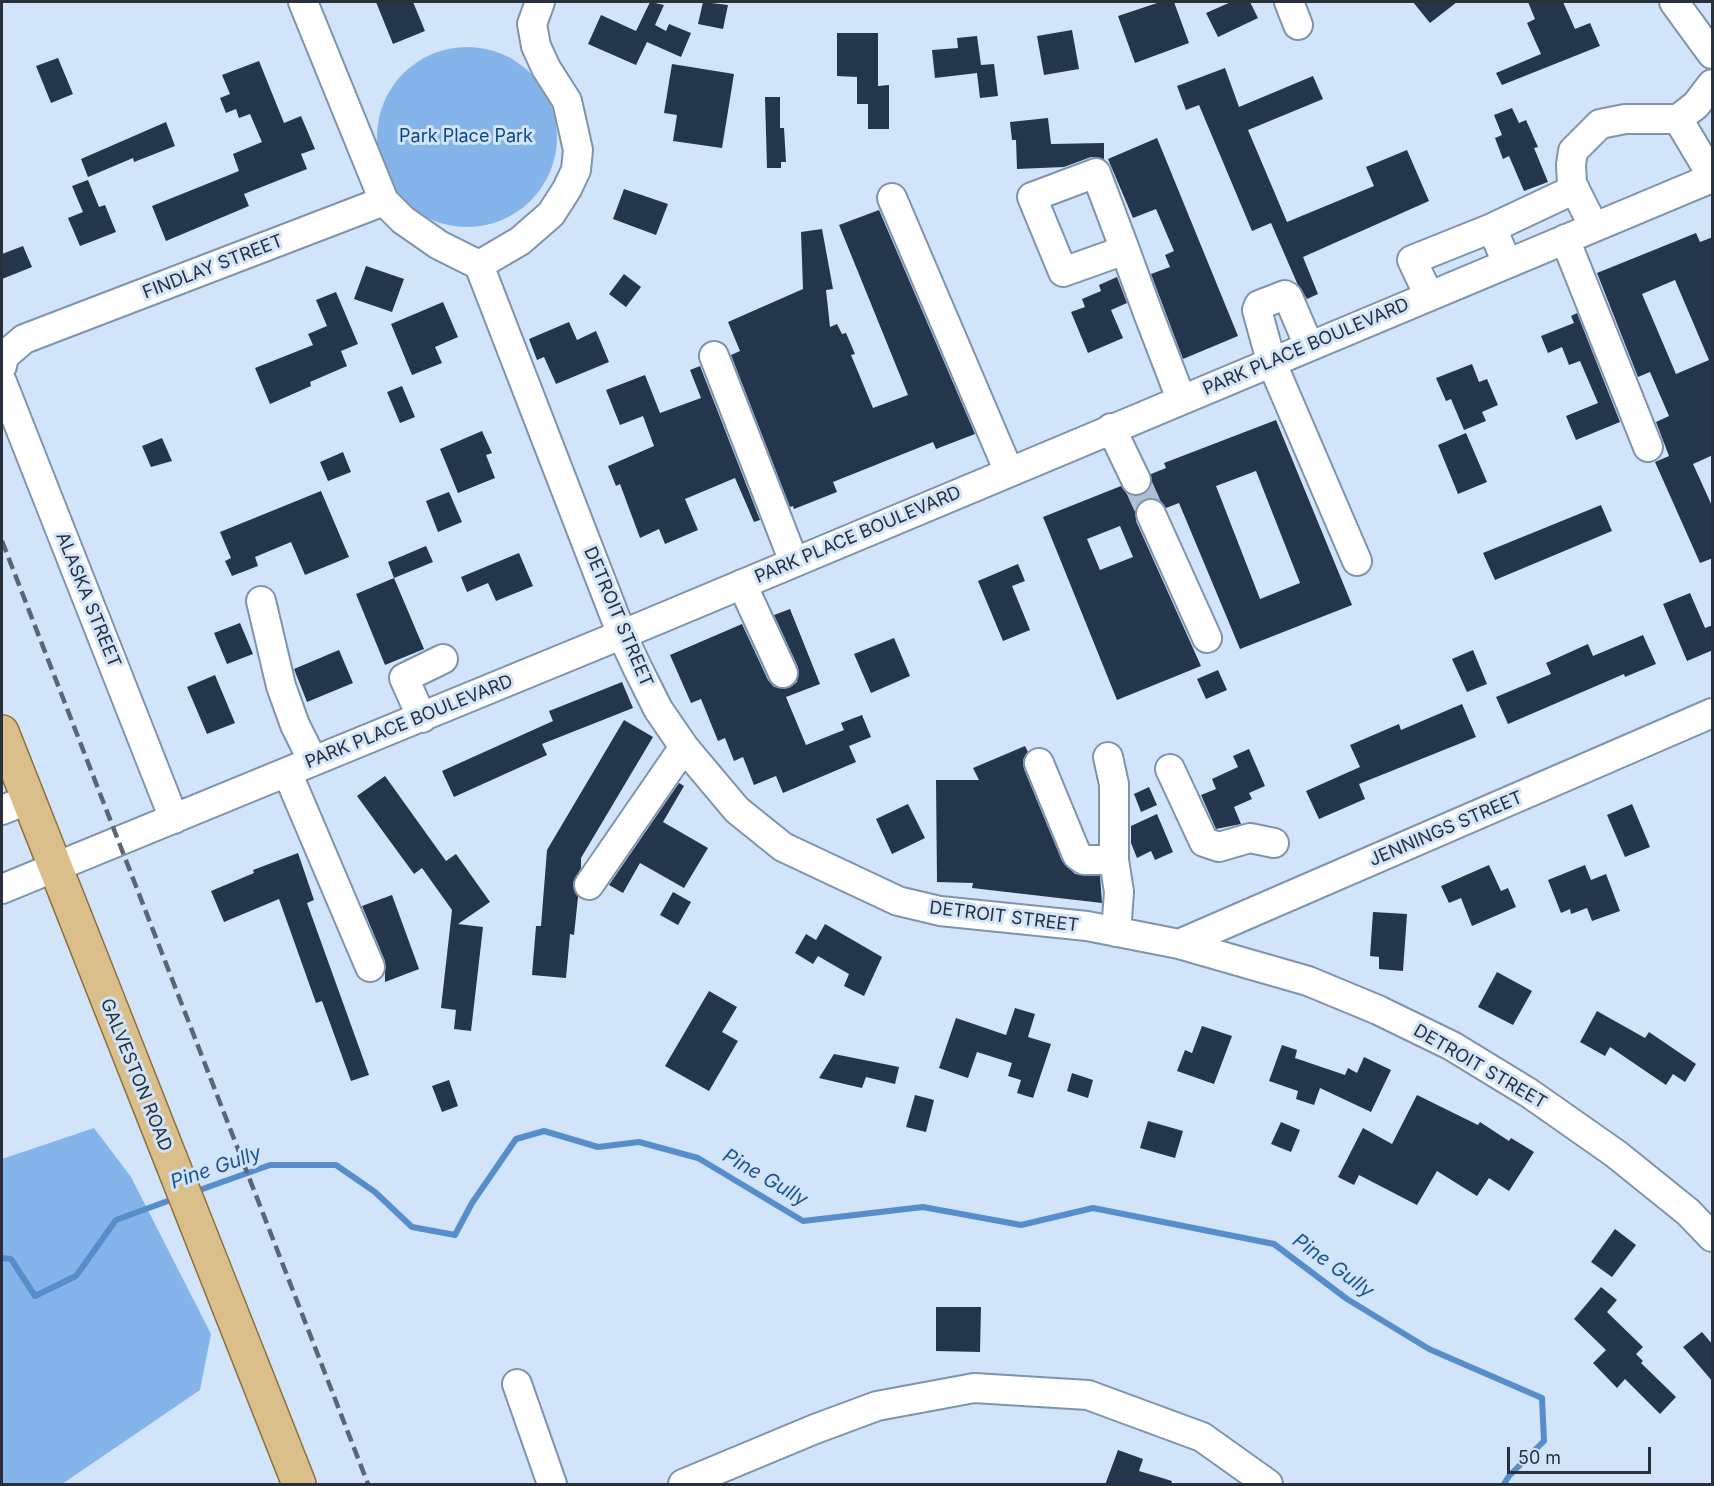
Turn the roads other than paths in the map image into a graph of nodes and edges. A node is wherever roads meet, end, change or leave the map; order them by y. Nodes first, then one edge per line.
1 (303, 2) edge
2 (540, 2) edge
3 (1674, 2) edge
4 (1713, 54) edge
5 (1713, 84) edge
6 (1677, 119) junction
7 (1713, 177) edge
8 (1575, 189) junction
9 (892, 198) dead end
10 (384, 201) junction
11 (1594, 227) junction
12 (1492, 228) junction
13 (1565, 239) junction
14 (1125, 250) dead end
15 (1507, 263) junction
16 (479, 264) junction
17 (1429, 296) junction
18 (1309, 346) junction
19 (714, 356) dead end
20 (1270, 362) junction
21 (2, 366) edge
22 (2, 382) edge
23 (1181, 399) junction
24 (1112, 428) junction
25 (1648, 447) dead end
26 (1009, 472) junction
27 (1136, 480) tunnel mouth
28 (1150, 514) tunnel mouth
29 (1357, 561) dead end
30 (794, 562) junction
31 (742, 584) junction
32 (261, 602) dead end
33 (622, 635) junction
34 (1207, 638) dead end
35 (443, 659) dead end
36 (783, 673) dead end
37 (1713, 713) edge
38 (422, 718) junction
39 (2, 732) edge
40 (684, 747) junction
41 (1108, 757) dead end
42 (313, 761) junction
43 (1039, 763) dead end
44 (1170, 769) dead end
45 (287, 772) junction
46 (14, 805) edge
47 (174, 819) junction
48 (1274, 843) dead end
49 (1114, 860) junction
50 (53, 868) junction
51 (589, 885) dead end
52 (2, 890) edge
53 (1116, 932) junction
54 (1179, 944) junction
55 (370, 967) dead end
56 (1713, 1237) edge
57 (517, 1384) dead end
58 (299, 1485) edge
59 (552, 1485) edge
60 (683, 1485) edge
61 (1268, 1485) edge

1 - 10 street
2 - 16 street
3 - 4 street
5 - 6 street
6 - 7 street
6 - 8 street
7 - 11 street, PARK PLACE BOULEVARD
8 - 11 street
8 - 12 street
9 - 26 street
10 - 16 street
10 - 21 street, FINDLAY STREET
11 - 13 street, PARK PLACE BOULEVARD
12 - 15 street
12 - 17 street
13 - 15 street, PARK PLACE BOULEVARD
13 - 25 street
14 - 23 street
15 - 17 street, PARK PLACE BOULEVARD
16 - 33 street, DETROIT STREET
17 - 18 street, PARK PLACE BOULEVARD
18 - 20 street, PARK PLACE BOULEVARD
18 - 20 street
19 - 30 street
20 - 23 street, PARK PLACE BOULEVARD
20 - 29 street
22 - 47 street, ALASKA STREET
23 - 24 street, PARK PLACE BOULEVARD
24 - 26 street, PARK PLACE BOULEVARD
24 - 27 street
26 - 30 street, PARK PLACE BOULEVARD
28 - 34 street
30 - 31 street, PARK PLACE BOULEVARD
31 - 33 street, PARK PLACE BOULEVARD
31 - 36 street
32 - 42 street
33 - 38 street, PARK PLACE BOULEVARD
33 - 40 street, DETROIT STREET
35 - 38 street
37 - 54 street, JENNINGS STREET
38 - 42 street, PARK PLACE BOULEVARD
39 - 46 main road, GALVESTON ROAD
40 - 51 street
40 - 53 street, DETROIT STREET
41 - 49 street
42 - 45 street, PARK PLACE BOULEVARD
43 - 49 street
44 - 48 street
45 - 47 street, PARK PLACE BOULEVARD
45 - 55 street
46 - 50 main road, GALVESTON ROAD
47 - 50 street, PARK PLACE BOULEVARD
49 - 53 street
50 - 52 street, PARK PLACE BOULEVARD
50 - 58 main road, GALVESTON ROAD
53 - 54 street, DETROIT STREET
54 - 56 street, DETROIT STREET
57 - 59 street
60 - 61 street

